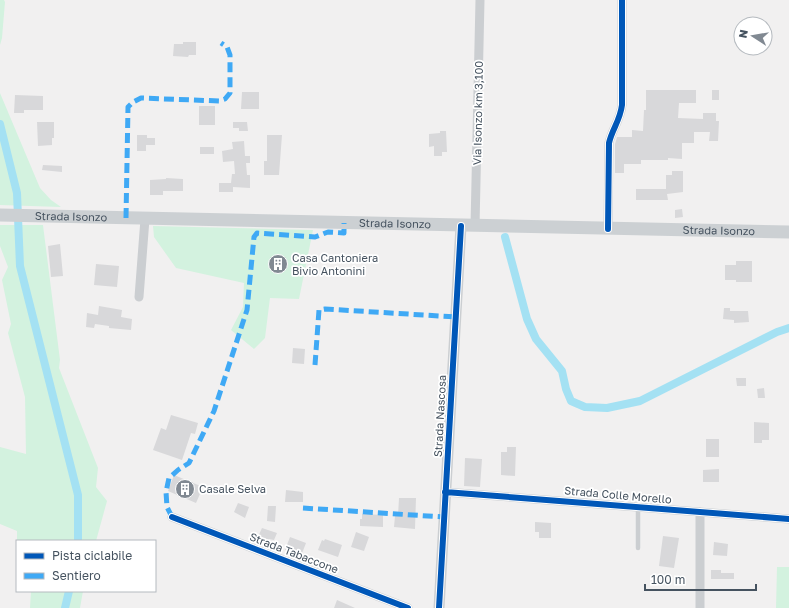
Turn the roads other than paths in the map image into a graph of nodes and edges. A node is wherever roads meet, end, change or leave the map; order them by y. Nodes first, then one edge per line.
1 (480, 0) edge
2 (622, 0) edge
3 (0, 215) edge
4 (145, 219) junction
5 (461, 226) junction
6 (475, 226) junction
7 (608, 229) junction
8 (789, 232) edge
9 (139, 297) dead end
10 (445, 492) junction
11 (638, 507) junction
12 (700, 512) junction
13 (172, 517) dead end
14 (789, 519) edge
15 (638, 548) dead end
16 (408, 608) edge
17 (439, 608) edge
18 (700, 608) edge

1 - 6 street, Via Isonzo km 3,100
2 - 7 street
3 - 4 main road, Strada Isonzo
4 - 5 main road, Strada Isonzo
4 - 9 street
5 - 6 main road, Strada Isonzo
5 - 10 street, Strada Nascosa
6 - 7 main road, Strada Isonzo
7 - 8 main road, Strada Isonzo
10 - 11 street, Strada Colle Morello
10 - 17 street, Strada Nascosa
11 - 12 street, Strada Colle Morello
11 - 15 lane
12 - 14 street, Strada Colle Morello
12 - 18 street
13 - 16 street, Strada Tabaccone

